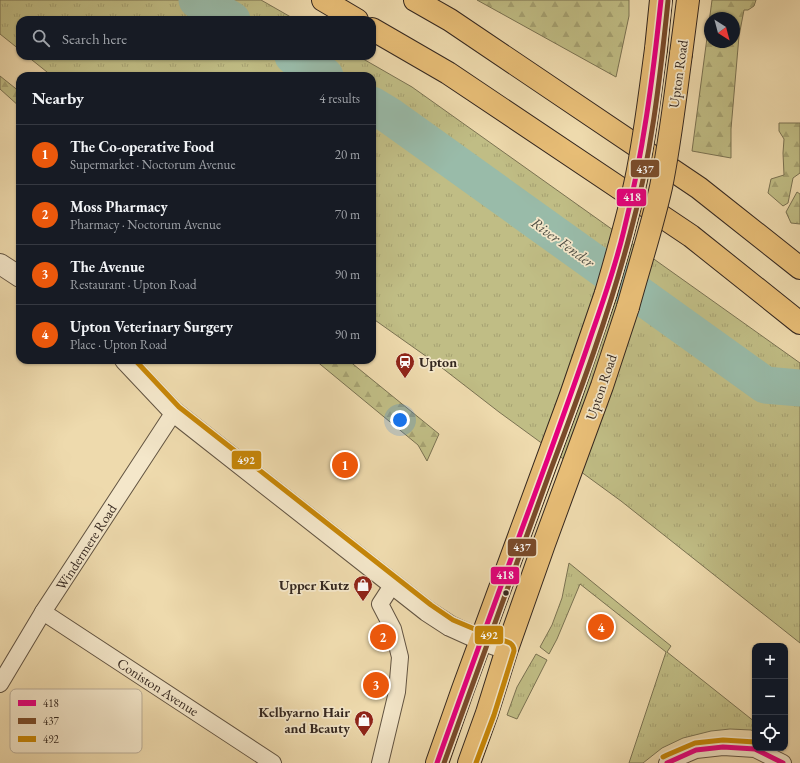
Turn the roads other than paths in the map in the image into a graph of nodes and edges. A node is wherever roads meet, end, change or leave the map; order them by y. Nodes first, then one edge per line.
1 (324, 0) edge
2 (415, 0) edge
3 (660, 0) edge
4 (688, 0) edge
5 (350, 16) edge
6 (376, 31) edge
7 (0, 264) edge
8 (800, 268) edge
9 (16, 274) edge
10 (800, 323) edge
11 (129, 364) edge
12 (174, 412) junction
13 (393, 584) junction
14 (43, 612) junction
15 (481, 640) junction
16 (507, 648) junction
17 (0, 684) edge
18 (273, 763) edge
19 (380, 763) edge
20 (437, 763) edge
21 (469, 763) edge
22 (667, 763) edge
23 (783, 763) edge

1 - 5 main road
2 - 8 main road
3 - 15 main road, Upton Road, bridge
4 - 16 main road, Upton Road, bridge
6 - 10 main road
7 - 9 street
11 - 12 street
12 - 13 street
12 - 14 street, Windermere Road
13 - 15 street
13 - 19 street
14 - 17 street, Windermere Road
14 - 18 street, Coniston Avenue
15 - 16 street
15 - 20 main road, Upton Road
16 - 21 main road, Upton Road
22 - 23 street

